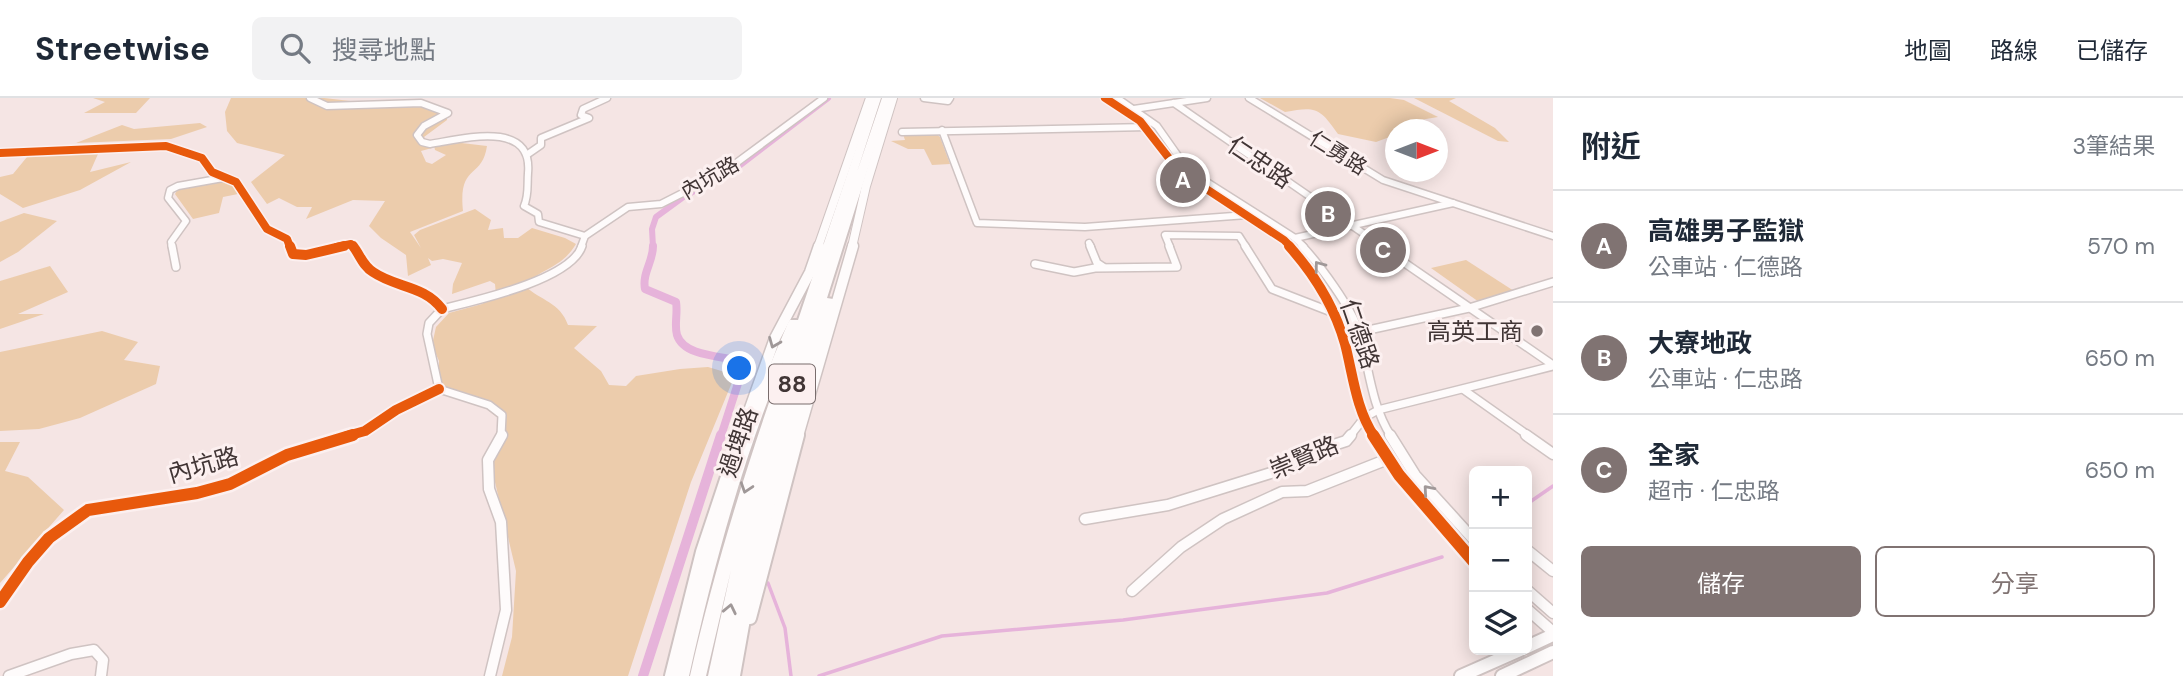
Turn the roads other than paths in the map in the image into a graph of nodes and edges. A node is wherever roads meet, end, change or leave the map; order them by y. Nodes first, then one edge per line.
1 (310, 98) edge
2 (607, 98) edge
3 (824, 98) edge
4 (870, 98) edge
5 (877, 98) edge
6 (887, 98) edge
7 (893, 98) edge
8 (924, 98) edge
9 (950, 98) edge
10 (1105, 98) edge
11 (1116, 98) edge
12 (1207, 98) edge
13 (1249, 98) edge
14 (1174, 103) junction
15 (1133, 109) junction
16 (1157, 126) junction
17 (1145, 127) junction
18 (942, 130) junction
19 (902, 132) dead end
20 (0, 153) edge
21 (528, 154) junction
22 (223, 178) junction
23 (858, 185) junction
24 (1453, 203) junction
25 (1247, 215) junction
26 (1353, 226) junction
27 (585, 236) junction
28 (1553, 236) edge
29 (1295, 238) junction
30 (1089, 243) dead end
31 (1035, 264) dead end
32 (176, 267) dead end
33 (1103, 267) junction
34 (820, 273) junction
35 (1553, 282) edge
36 (1469, 308) junction
37 (442, 309) junction
38 (1334, 313) junction
39 (1358, 329) junction
40 (1553, 365) edge
41 (439, 389) junction
42 (1464, 390) junction
43 (1378, 410) junction
44 (1364, 418) junction
45 (1553, 454) edge
46 (1388, 458) junction
47 (1085, 519) dead end
48 (1469, 534) edge
49 (1532, 554) edge
50 (1469, 556) edge
51 (1553, 571) edge
52 (1132, 591) dead end
53 (1529, 592) edge
54 (0, 602) edge
55 (1553, 613) edge
56 (1532, 614) edge
57 (1553, 634) edge
58 (1532, 644) edge
59 (1553, 652) edge
60 (1509, 655) edge
61 (0, 676) edge
62 (8, 676) edge
63 (101, 676) edge
64 (490, 676) edge
65 (671, 676) edge
66 (681, 676) edge
67 (698, 676) edge
68 (716, 676) edge
69 (732, 676) edge
70 (739, 676) edge
71 (1461, 676) edge
72 (1502, 676) edge

1 - 21 street
2 - 21 street
3 - 27 street, 內坑路
4 -> 65 main road, 過埤路
5 - 34 highway, 88
6 - 23 highway, 88
7 - 70 main road
8 - 9 street
10 - 17 street, 仁德路
11 - 15 street, 仁德路
12 - 14 street
13 - 24 street, 仁勇路
14 - 15 street
14 - 26 street, 仁忠路
15 - 16 street, 仁德路
16 - 17 street
16 - 29 street, 仁德路
17 - 18 street
17 - 25 street, 仁德路
18 - 19 street
18 - 25 street
20 - 22 street
21 - 27 street
22 - 32 street
22 - 37 street
68 -> 23 highway, 88
23 - 69 highway
24 - 26 street
24 - 28 street, 仁勇路
25 - 38 street, 仁德路
26 - 29 street
26 - 36 street, 仁忠路
27 - 37 street, 內坑路
39 -> 29 street, 仁德路
30 - 33 street
31 - 33 street
33 - 38 street
34 - 66 highway
34 -> 67 highway, 88
35 - 36 street
36 - 39 street
36 - 40 street, 仁忠路
37 - 41 street
38 - 39 street
38 - 44 street, 仁德路
39 - 43 street, 仁德路
40 - 42 street, 崇賢路
41 - 54 street, 內坑路
41 - 64 street
42 - 43 street, 崇賢路
42 - 45 street
43 - 44 street, 崇賢路
48 -> 43 street, 仁德路
44 - 46 street, 仁德路
44 - 47 street, 崇賢路
46 - 50 street, 仁德路
46 - 52 street
49 - 51 street
53 - 55 street
56 - 57 street
57 - 58 main road
59 - 72 main road
60 - 71 main road
61 - 62 street
62 - 63 street

